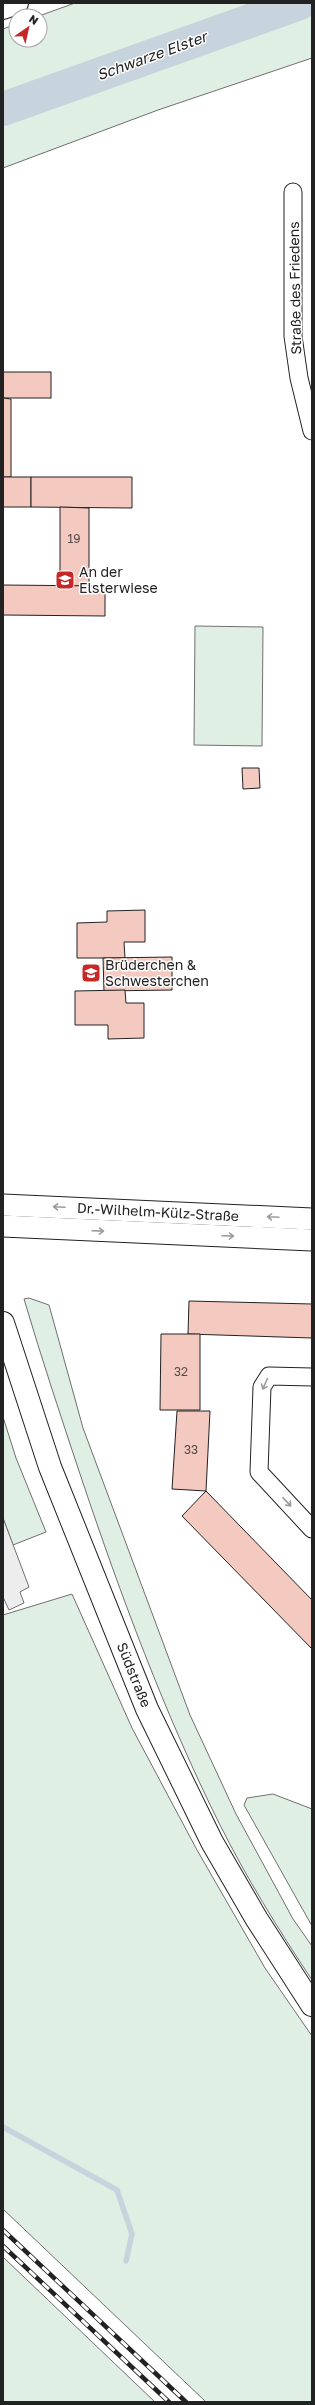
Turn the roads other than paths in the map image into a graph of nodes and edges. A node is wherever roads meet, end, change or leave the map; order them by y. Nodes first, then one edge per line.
1 (17, 3) edge
2 (3, 8) edge
3 (293, 192) dead end
4 (312, 431) edge
5 (3, 1205) edge
6 (312, 1219) edge
7 (3, 1226) edge
8 (312, 1240) edge
9 (3, 1323) edge
10 (312, 1377) edge
11 (312, 1529) edge
12 (312, 2005) edge

1 - 2 main road
3 - 4 street, Straße des Friedens
6 -> 5 street, Dr.-Wilhelm-Külz-Straße
7 -> 8 street, Dr.-Wilhelm-Külz-Straße
9 - 12 main road, Südstraße
10 -> 11 street

